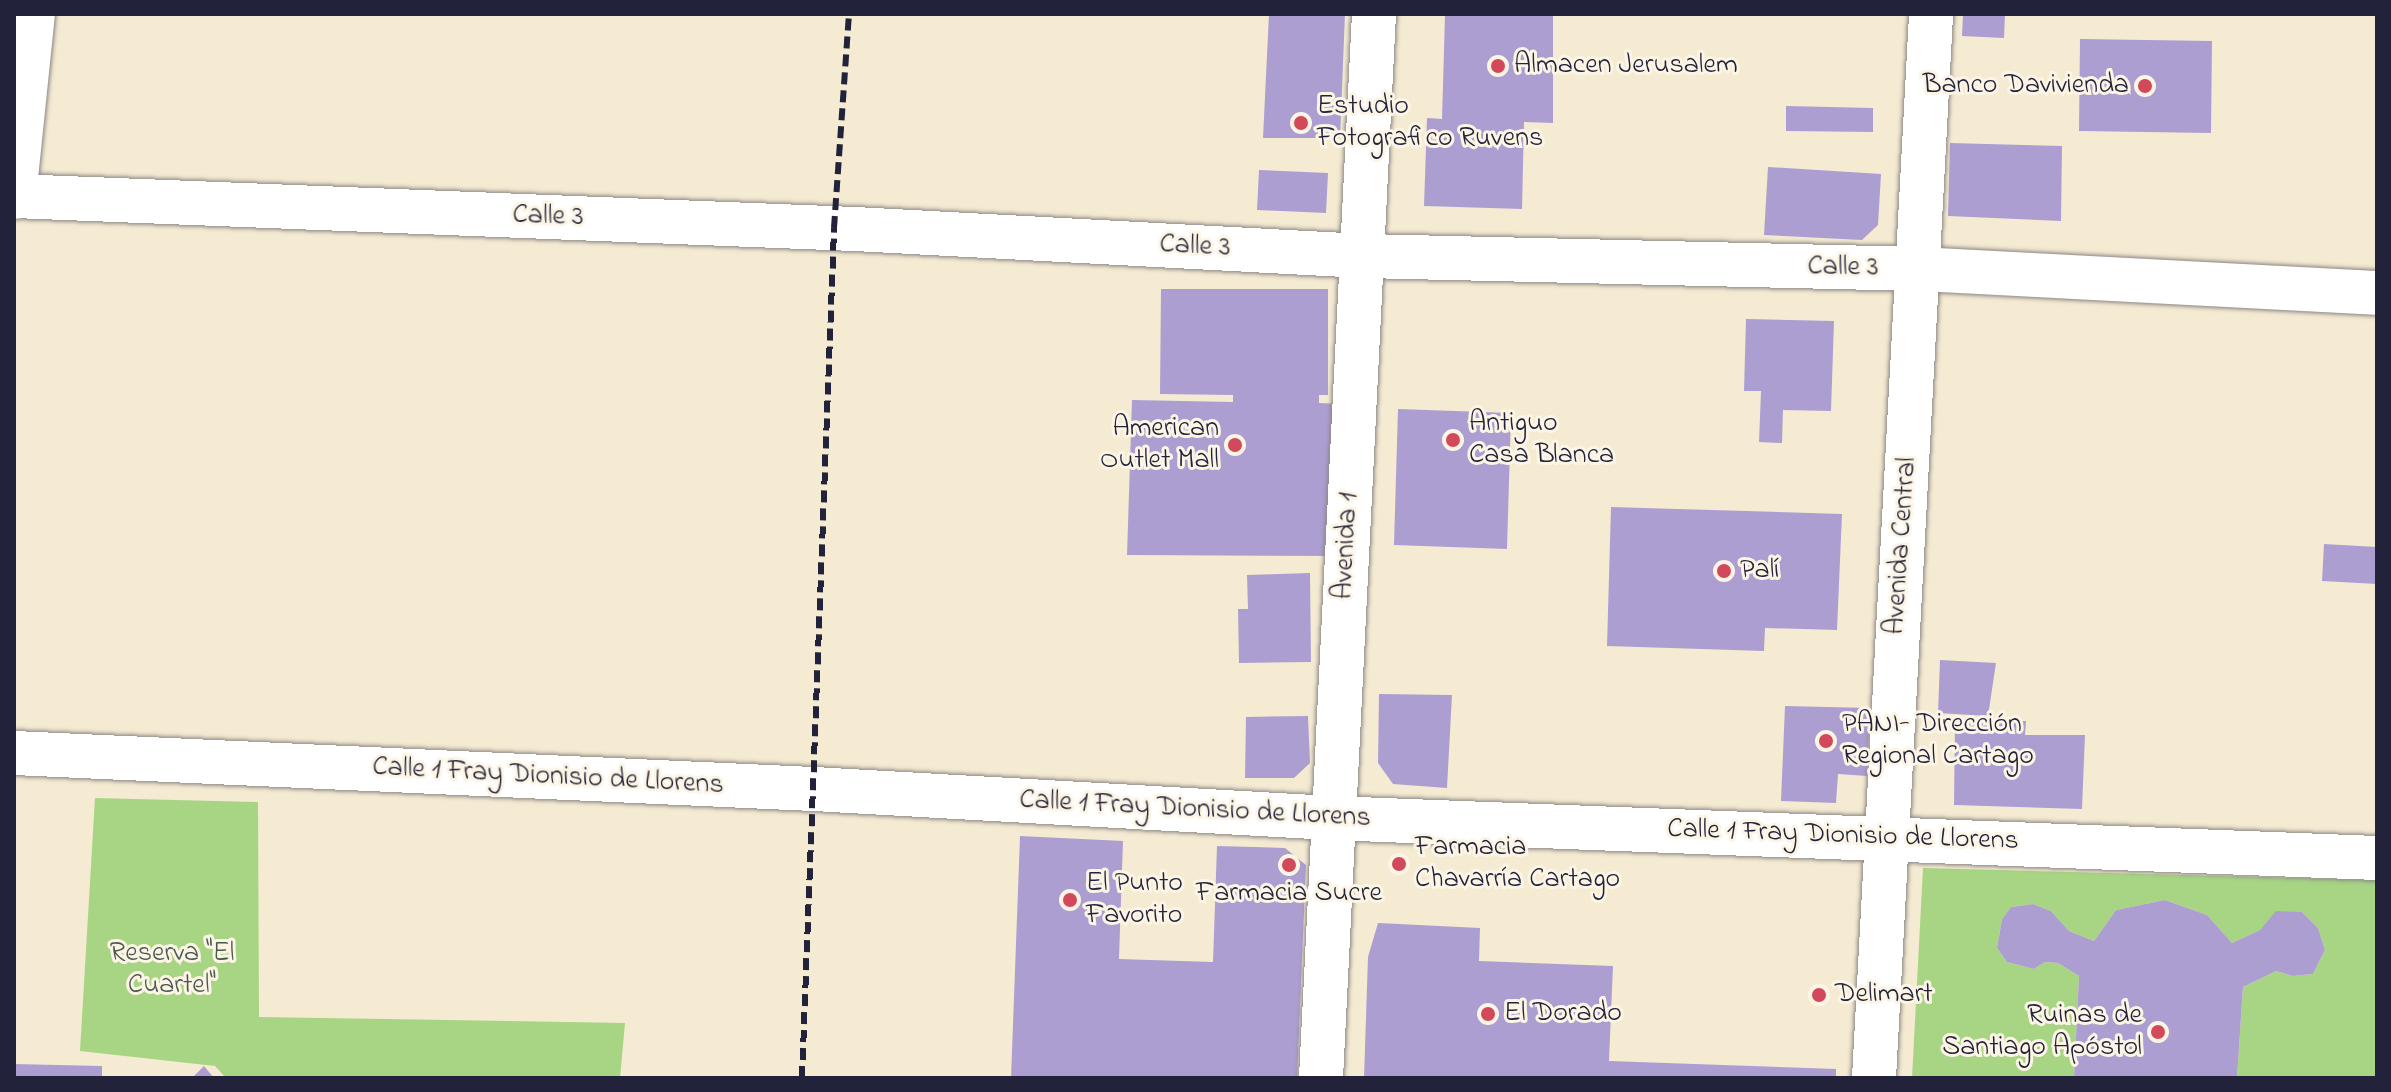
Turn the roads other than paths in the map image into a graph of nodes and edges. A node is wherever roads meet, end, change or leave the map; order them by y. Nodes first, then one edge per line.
1 (33, 14) edge
2 (1374, 14) edge
3 (1931, 14) edge
4 (14, 197) edge
5 (1364, 256) junction
6 (1920, 269) junction
7 (2377, 293) edge
8 (14, 753) edge
9 (1331, 818) junction
10 (1883, 837) junction
11 (2377, 858) edge
12 (1321, 1078) edge
13 (1874, 1078) edge

1 - 4 street
2 - 5 street, Avenida 1
3 - 6 street, Avenida Central
4 - 5 street, Calle 3
5 - 6 street, Calle 3
5 - 9 street, Avenida 1
6 - 7 street, Calle 3
6 - 10 street, Avenida Central
8 - 9 street, Calle 1 Fray Dionisio de Llorens
9 - 10 street, Calle 1 Fray Dionisio de Llorens
9 - 12 street, Avenida 1
10 - 11 street, Calle 1 Fray Dionisio de Llorens
10 - 13 street, Avenida Central

